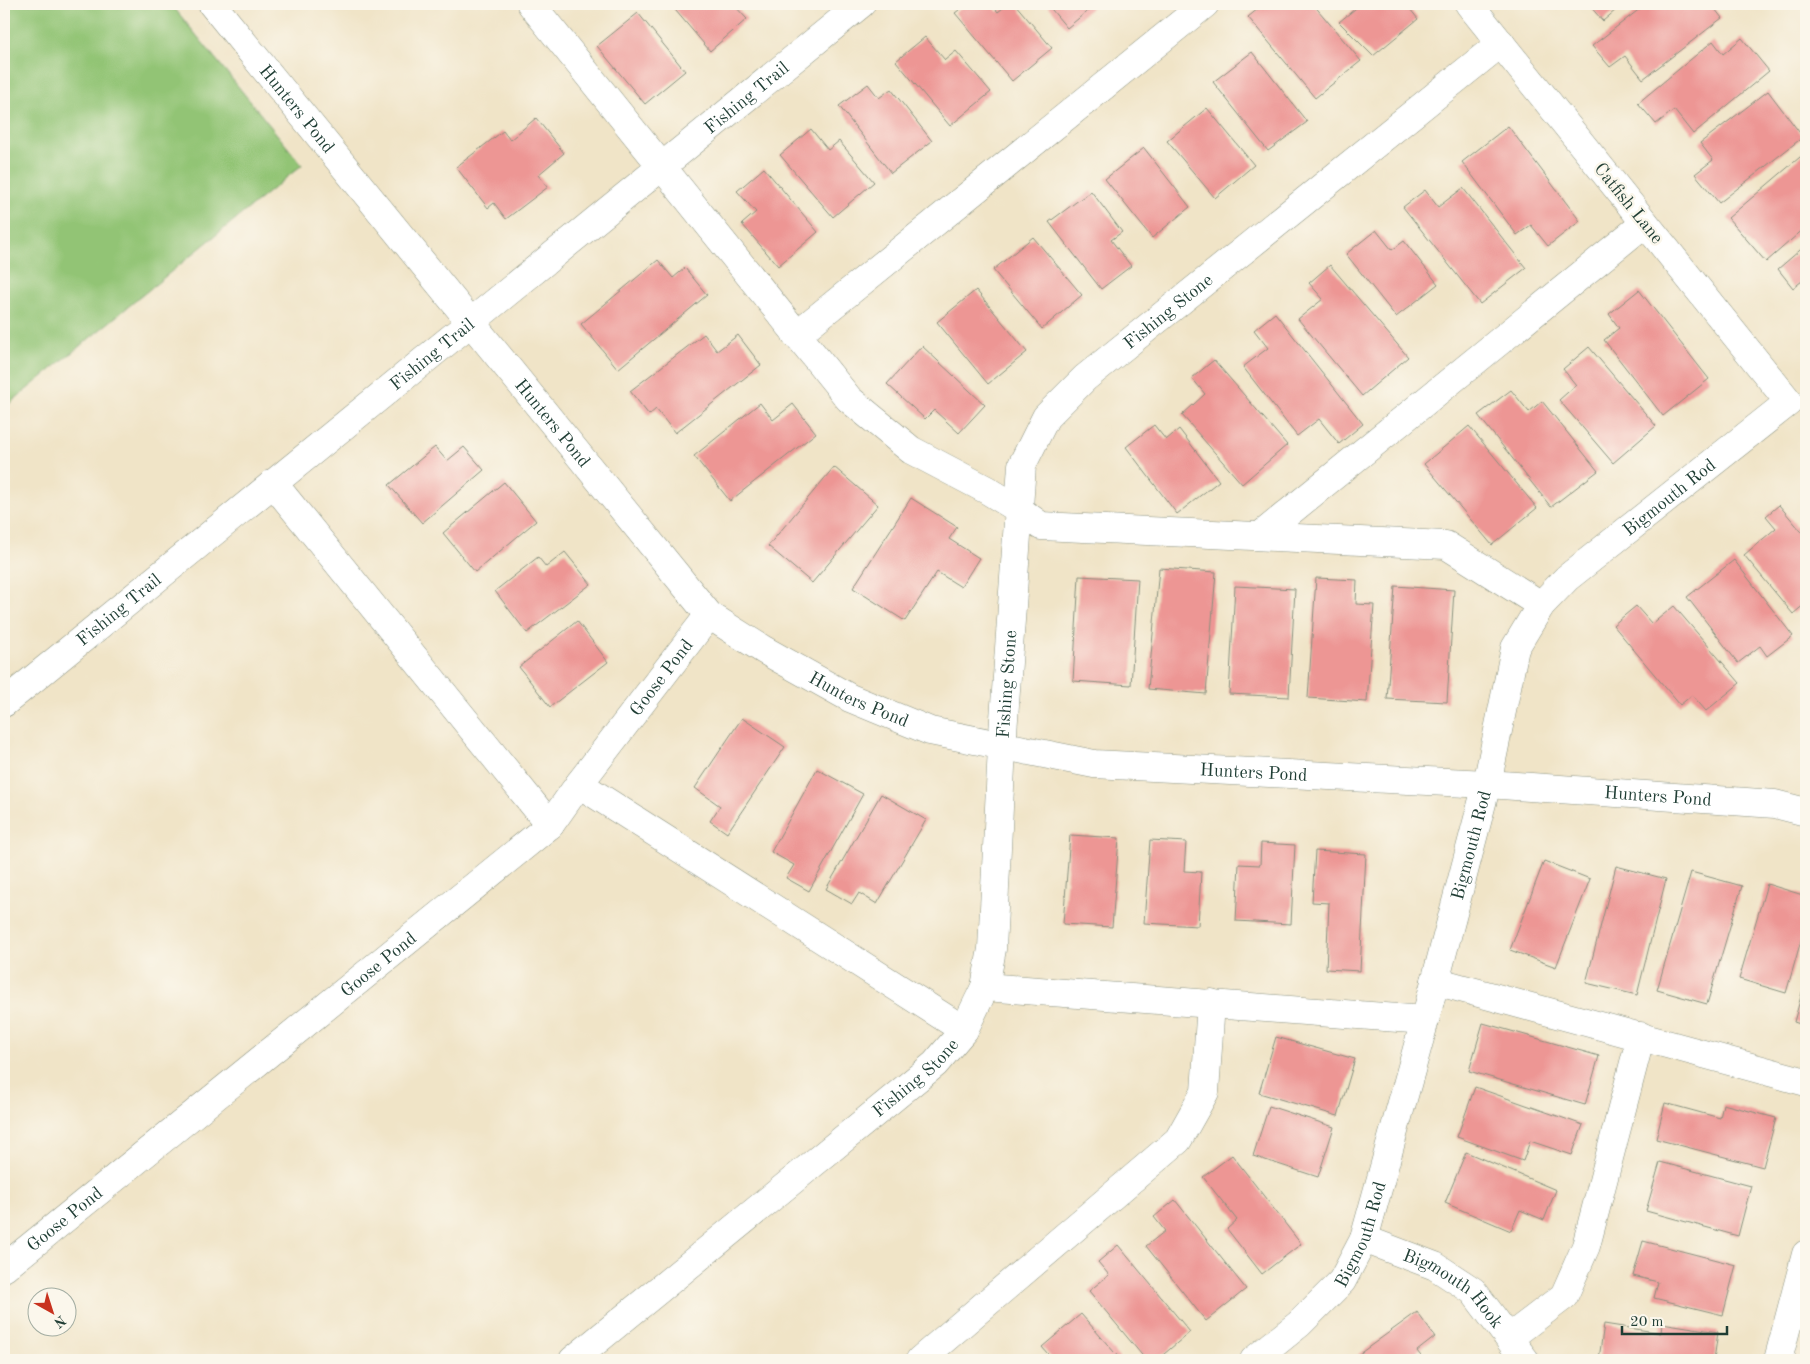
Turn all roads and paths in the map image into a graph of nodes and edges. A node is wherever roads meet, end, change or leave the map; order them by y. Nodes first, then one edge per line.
1 (212, 4) edge
2 (531, 4) edge
3 (861, 4) edge
4 (1205, 4) edge
5 (1469, 4) edge
6 (1501, 43) junction
7 (661, 166) junction
8 (1645, 223) junction
9 (471, 322) junction
10 (796, 335) junction
11 (1788, 402) joint
12 (274, 483) junction
13 (1018, 509) junction
14 (1260, 536) junction
15 (1541, 604) junction
16 (709, 615) junction
17 (4, 703) edge
18 (1002, 746) junction
19 (579, 784) junction
20 (1487, 784) junction
21 (1806, 812) edge
22 (550, 825) junction
23 (1435, 980) junction
24 (984, 987) junction
25 (1211, 1003) junction
26 (1425, 1020) junction
27 (964, 1030) junction
28 (1641, 1036) junction
29 (1806, 1082) edge
30 (1364, 1239) junction
31 (1806, 1254) edge
32 (4, 1268) edge
33 (1509, 1338) junction
34 (574, 1360) edge
35 (920, 1360) edge
36 (1254, 1360) edge
37 (1524, 1360) edge
38 (1778, 1360) edge

1 - 9 street, Hunters Pond
2 - 7 street
3 - 7 street, Fishing Trail
4 - 10 street
5 - 6 street, Catfish Lane
6 - 8 street, Catfish Lane
6 - 13 street, Fishing Stone
7 - 9 street, Fishing Trail
7 - 10 street
8 - 11 street, Catfish Lane
8 - 14 street
9 - 12 street, Fishing Trail
9 - 16 street, Hunters Pond
10 - 13 street
11 - 15 street, Bigmouth Rod
12 - 17 street, Fishing Trail
12 - 22 street
13 - 14 street
13 - 18 street, Fishing Stone
14 - 15 street
15 - 20 street, Bigmouth Rod
16 - 18 street, Hunters Pond
16 - 19 street, Goose Pond
18 - 20 street, Hunters Pond
18 - 24 street, Fishing Stone
19 - 22 street, Goose Pond
19 - 27 street
20 - 21 street, Hunters Pond
20 - 23 street, Bigmouth Rod
22 - 32 street, Goose Pond
23 - 26 street, Bigmouth Rod
23 - 28 street
24 - 25 street
24 - 27 street, Fishing Stone
25 - 26 street
25 - 35 street
26 - 30 street, Bigmouth Rod
27 - 34 street, Fishing Stone
28 - 29 street
28 - 33 street
30 - 33 street, Bigmouth Hook
30 - 36 street, Bigmouth Rod
31 - 38 street
33 - 37 street, Bigmouth Hook

